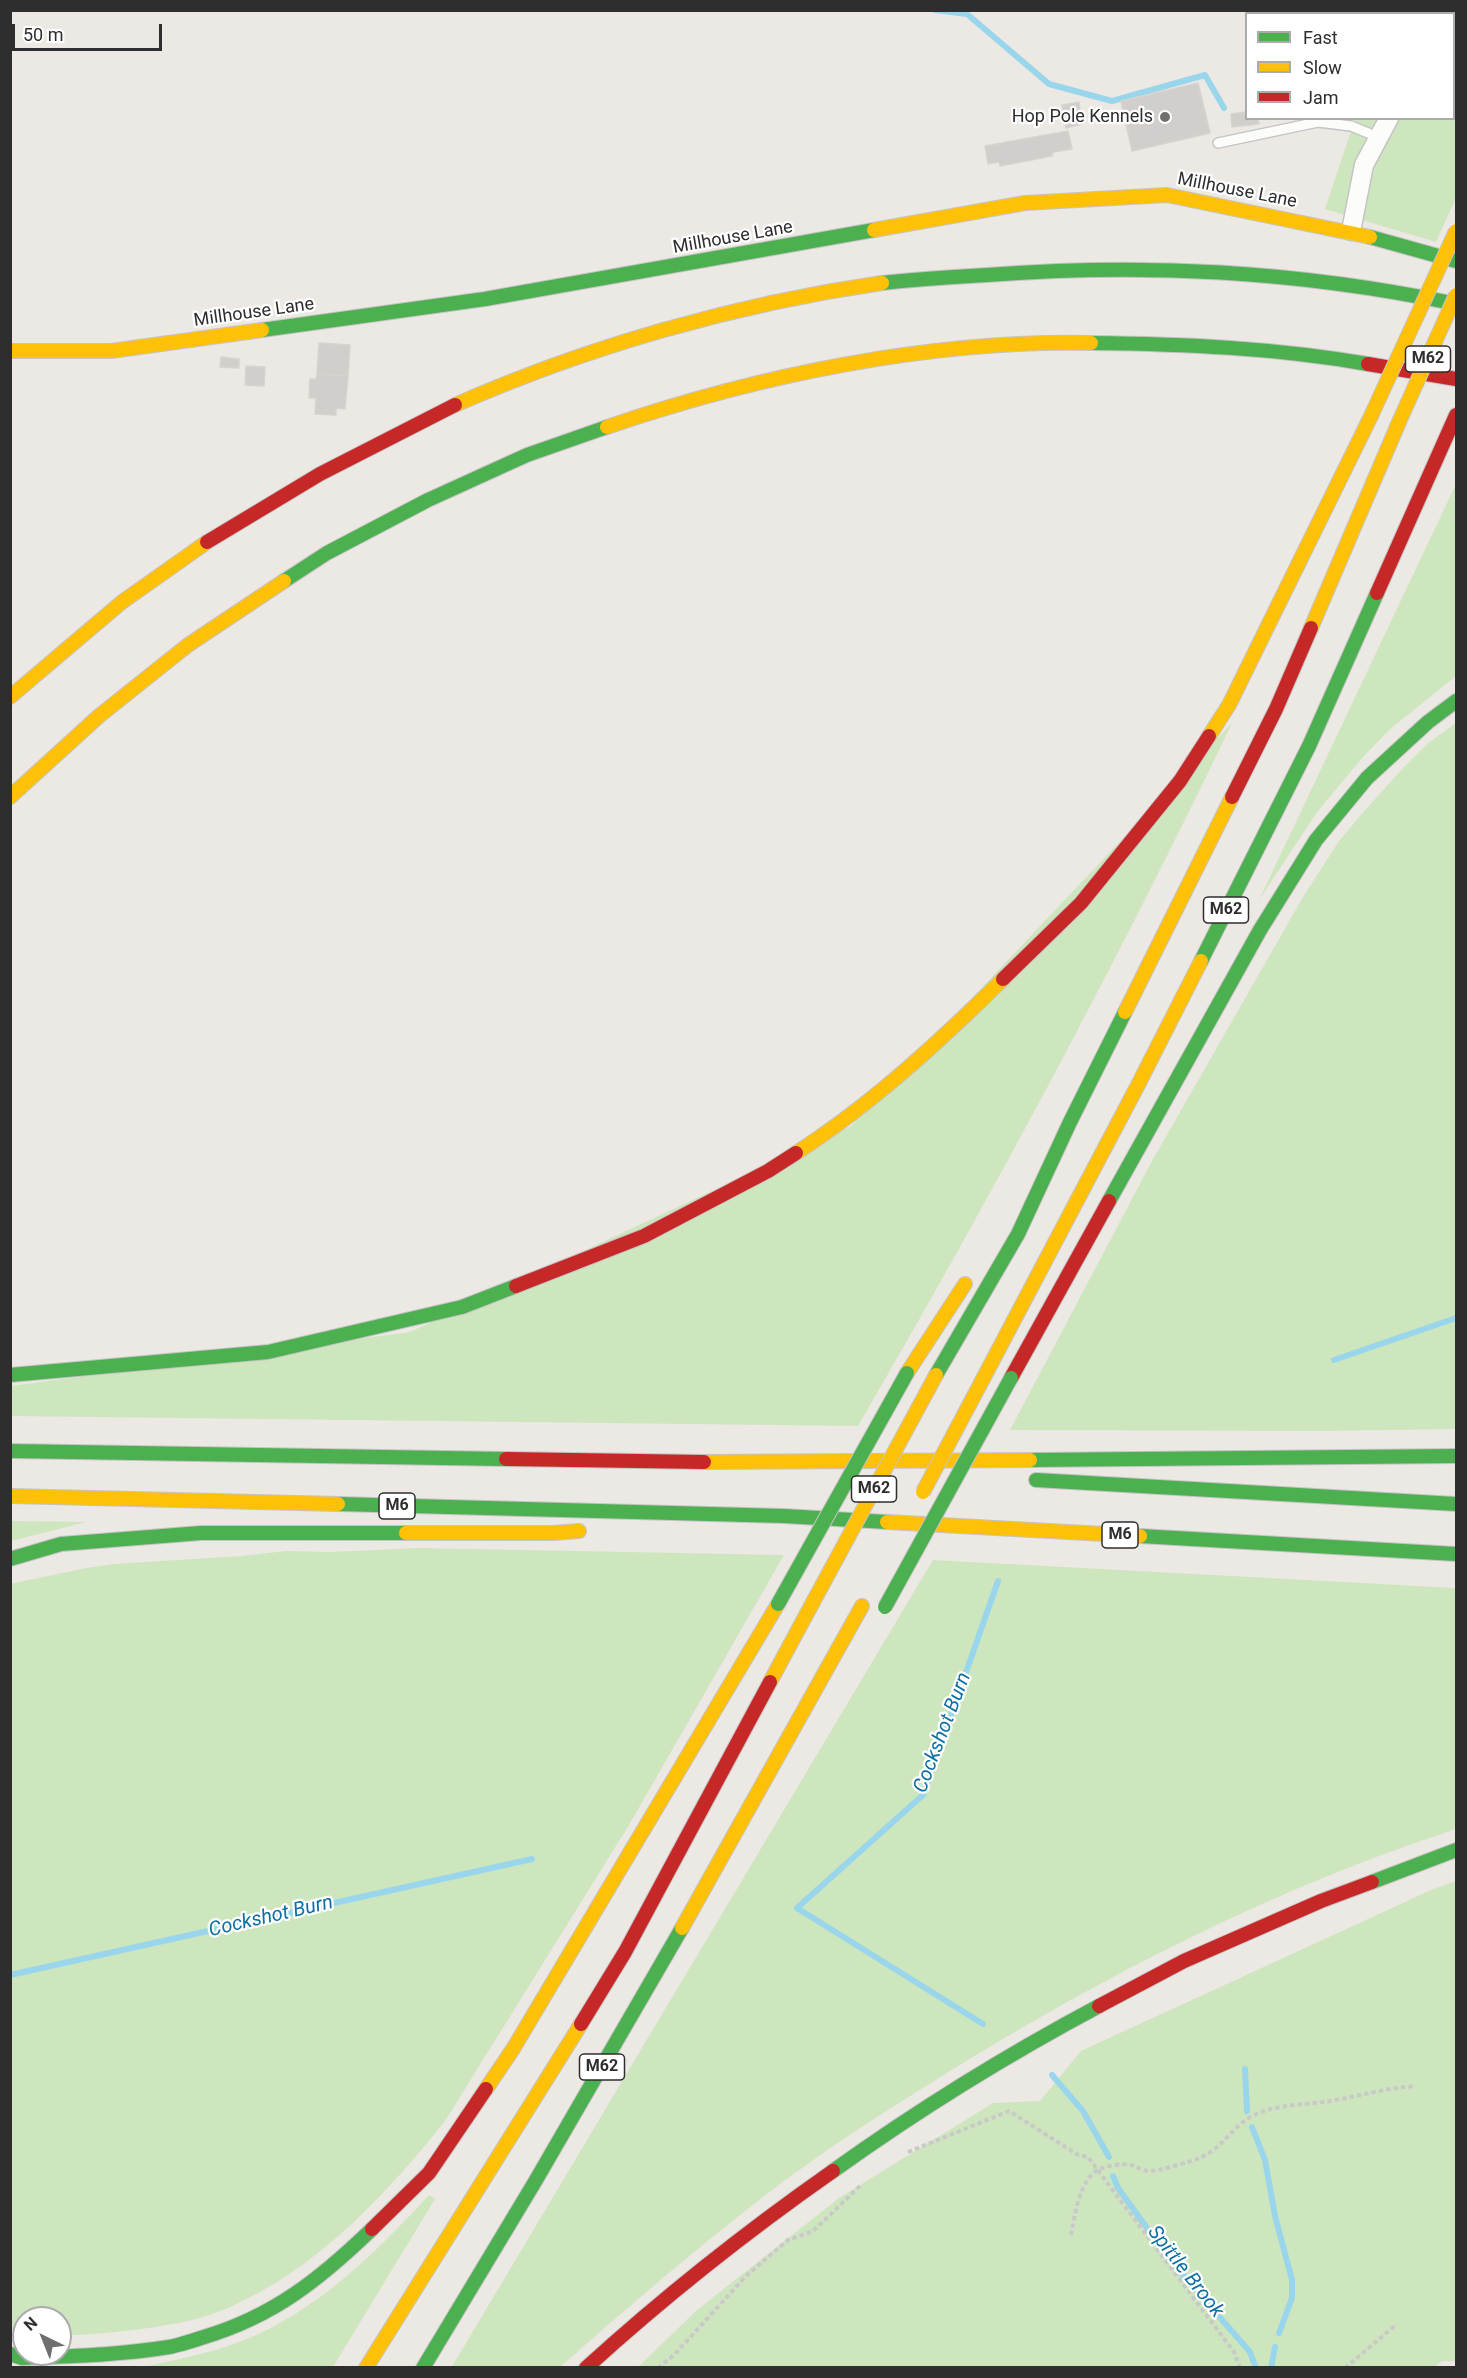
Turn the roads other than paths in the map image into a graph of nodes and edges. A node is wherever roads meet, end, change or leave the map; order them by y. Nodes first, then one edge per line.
1 (1388, 120) edge
2 (1378, 136) junction
3 (1218, 142) dead end
4 (1351, 231) junction
5 (1456, 231) edge
6 (1456, 261) edge
7 (1456, 295) edge
8 (1456, 304) edge
9 (10, 351) edge
10 (1456, 379) edge
11 (1456, 415) edge
12 (10, 697) edge
13 (1456, 701) edge
14 (10, 797) edge
15 (1070, 1122) junction
16 (1019, 1200) dead end
17 (975, 1268) dead end
18 (10, 1375) edge
19 (10, 1451) edge
20 (1456, 1455) edge
21 (744, 1463) junction
22 (971, 1476) dead end
23 (1019, 1479) dead end
24 (10, 1496) edge
25 (1456, 1504) edge
26 (784, 1516) junction
27 (646, 1526) dead end
28 (588, 1530) dead end
29 (901, 1533) dead end
30 (1456, 1554) edge
31 (10, 1559) edge
32 (865, 1601) dead end
33 (882, 1612) dead end
34 (844, 1666) dead end
35 (776, 1763) junction
36 (1456, 1850) edge
37 (10, 2354) edge
38 (366, 2367) edge
39 (423, 2367) edge
40 (585, 2367) edge

1 - 2 street
2 - 3 lane
2 - 4 street
4 - 6 main road, Millhouse Lane
4 - 9 main road, Millhouse Lane
5 - 18 main road, bridge
7 - 15 main road, M62, bridge
8 - 12 main road
10 - 14 main road
11 - 29 main road, M62, bridge
13 - 33 main road, bridge
15 - 16 main road
15 - 38 main road, M62, bridge
17 - 37 main road, bridge
19 - 21 main road
20 - 21 main road
21 - 22 main road
23 - 25 main road
24 - 26 main road, M6
26 - 27 main road
26 - 30 main road, M6
28 - 31 main road
32 - 35 main road, M62
34 - 35 main road
35 - 39 main road, M62
36 - 40 main road

